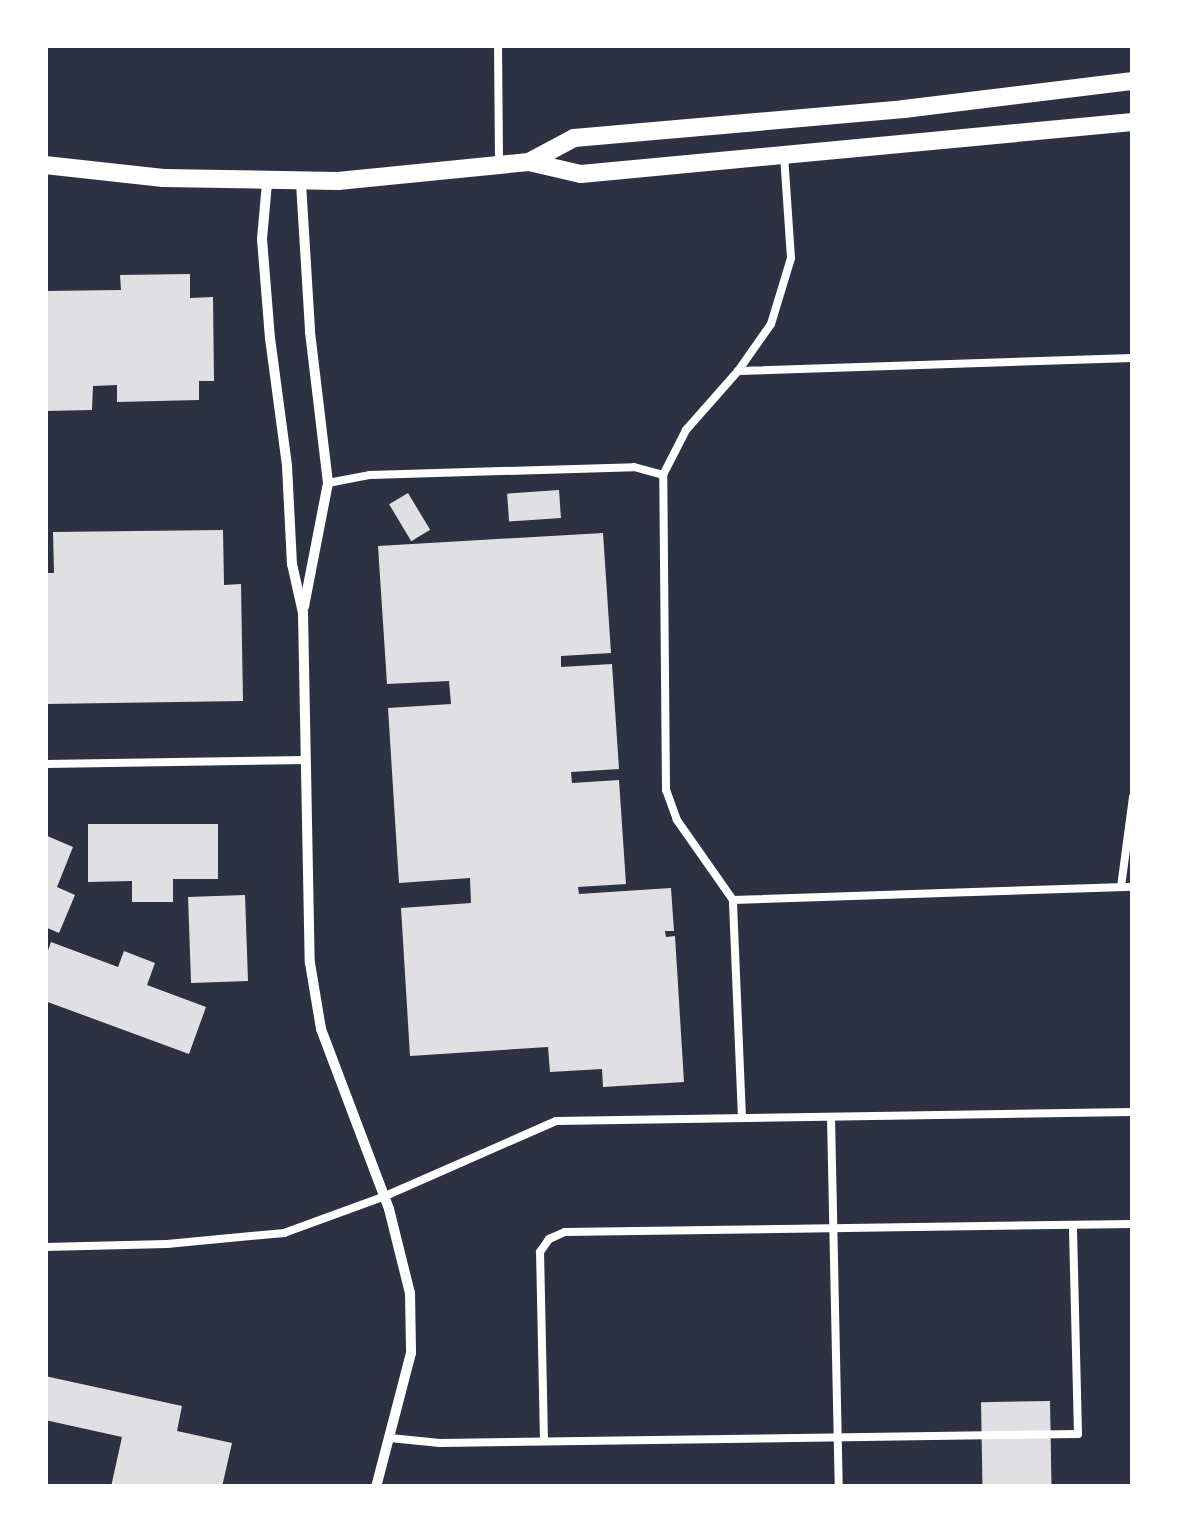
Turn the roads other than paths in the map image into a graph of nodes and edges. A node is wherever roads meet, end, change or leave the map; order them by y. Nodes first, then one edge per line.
1 (498, 45) edge
2 (1133, 80) edge
3 (1133, 122) edge
4 (784, 153) junction
5 (529, 162) junction
6 (45, 165) edge
7 (499, 166) junction
8 (267, 182) junction
9 (300, 183) junction
10 (1133, 358) edge
11 (738, 371) junction
12 (663, 474) junction
13 (328, 483) junction
14 (303, 613) junction
15 (306, 760) junction
16 (45, 764) edge
17 (1133, 797) edge
18 (1122, 886) junction
19 (1133, 887) edge
20 (733, 900) junction
21 (1133, 1112) edge
22 (832, 1117) junction
23 (742, 1118) junction
24 (383, 1197) junction
25 (1133, 1224) edge
26 (1073, 1225) junction
27 (835, 1229) junction
28 (45, 1246) edge
29 (838, 1436) junction
30 (390, 1438) junction
31 (544, 1442) junction
32 (376, 1487) edge
33 (839, 1487) edge

1 - 7 lane
2 - 5 street
3 - 4 street
4 - 5 street
4 - 11 lane
5 - 7 street
6 - 8 street
7 - 9 street
8 - 9 street
8 - 14 street
9 - 13 street
10 - 11 lane
11 - 12 lane
12 - 13 lane
12 - 20 lane
13 - 14 street
14 - 15 street
15 - 16 lane
15 - 24 street
17 - 18 lane
18 - 19 lane
18 - 20 lane
20 - 23 lane
21 - 22 lane
22 - 23 lane
22 - 27 lane
23 - 24 lane
24 - 28 lane
24 - 30 street
25 - 26 lane
26 - 27 lane
26 - 29 lane
27 - 29 lane
27 - 31 lane
29 - 31 lane
29 - 33 lane
30 - 31 lane
30 - 32 street

